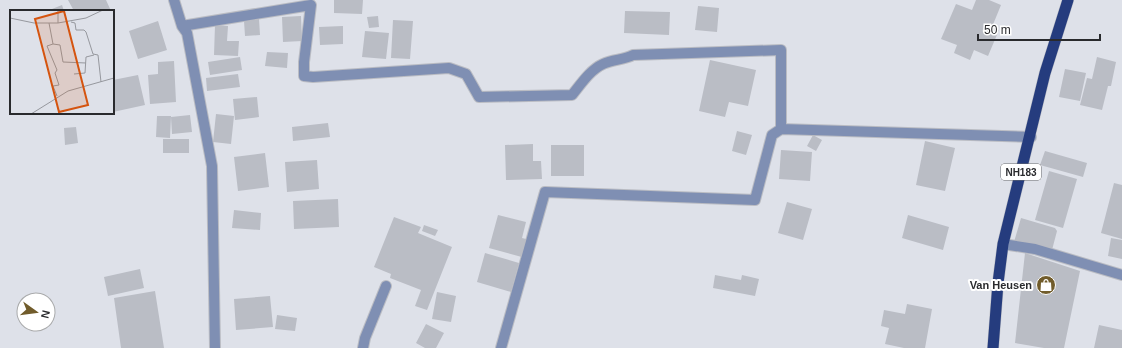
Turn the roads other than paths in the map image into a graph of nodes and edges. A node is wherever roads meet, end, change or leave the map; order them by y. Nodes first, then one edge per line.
1 (174, 0) edge
2 (1068, 0) edge
3 (182, 26) junction
4 (781, 129) junction
5 (1031, 137) junction
6 (1003, 244) junction
7 (1122, 275) edge
8 (386, 286) dead end
9 (993, 347) edge
10 (215, 348) edge
11 (363, 348) edge
12 (501, 348) edge

1 - 3 street
2 - 5 highway, NH183
3 - 4 street
3 - 10 street
4 - 5 street
4 - 12 street
5 - 6 highway, NH183
6 - 7 street
6 - 9 highway, NH183
8 - 11 street

